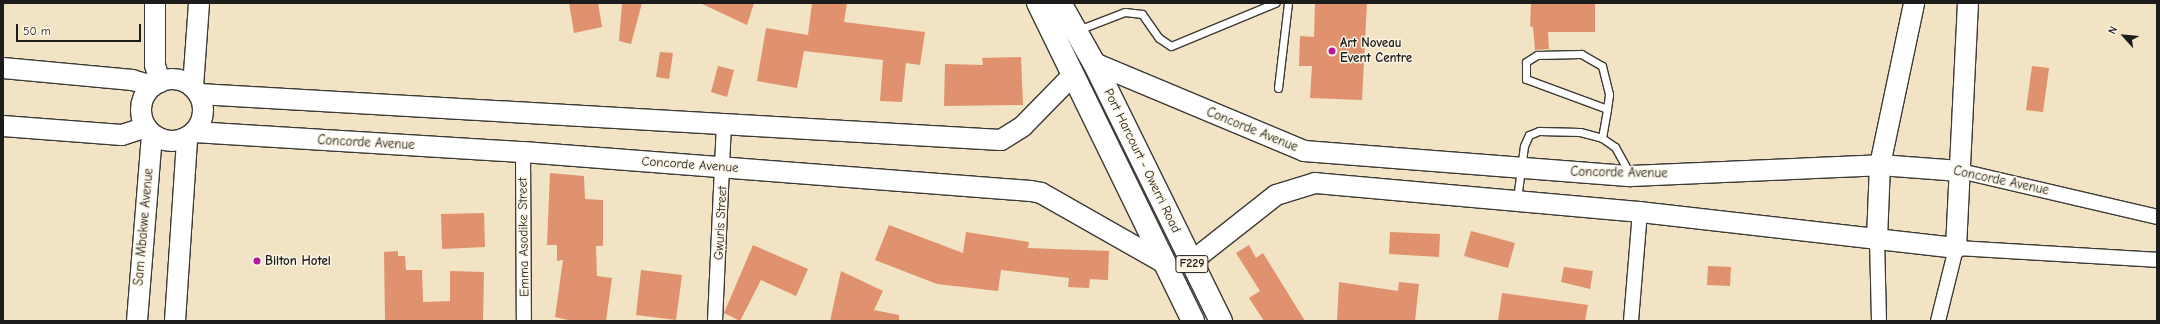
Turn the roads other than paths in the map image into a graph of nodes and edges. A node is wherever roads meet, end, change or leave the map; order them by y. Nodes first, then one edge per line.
1 (155, 3) edge
2 (199, 3) edge
3 (1038, 3) edge
4 (1060, 3) edge
5 (1275, 3) edge
6 (1288, 3) edge
7 (1914, 3) edge
8 (1968, 3) edge
9 (1076, 31) junction
10 (1094, 63) junction
11 (3, 68) edge
12 (1074, 75) junction
13 (157, 84) junction
14 (1278, 88) dead end
15 (196, 90) junction
16 (1607, 110) junction
17 (724, 124) junction
18 (3, 126) edge
19 (149, 130) junction
20 (190, 135) junction
21 (1602, 138) junction
22 (523, 152) junction
23 (1880, 165) junction
24 (724, 168) junction
25 (1519, 169) junction
26 (1960, 171) junction
27 (1631, 176) junction
28 (1517, 201) junction
29 (1640, 212) junction
30 (2157, 217) edge
31 (1877, 239) junction
32 (1956, 248) junction
33 (2157, 260) edge
34 (1191, 262) junction
35 (1166, 264) junction
36 (137, 321) edge
37 (175, 321) edge
38 (524, 321) edge
39 (715, 321) edge
40 (1193, 321) edge
41 (1221, 321) edge
42 (1631, 321) edge
43 (1879, 321) edge
44 (1938, 321) edge

1 - 13 street
2 - 15 street
3 - 12 main road, Port Harcourt - Owerri Road / F229
4 - 9 main road, Port Harcourt - Owerri Road / F229
5 - 9 lane
6 - 14 lane
7 - 23 street
8 - 26 street
9 - 10 main road, Port Harcourt - Owerri Road / F229
10 - 25 street, Concorde Avenue
10 - 34 main road, Port Harcourt - Owerri Road / F229
11 - 13 street
12 - 17 street
12 - 35 main road, Port Harcourt - Owerri Road / F229
13 - 15 street
13 - 19 street
15 - 17 street
15 - 20 street
16 - 16 lane
16 - 21 lane
17 - 24 street, Gwuris Street
18 - 19 street
19 - 20 street
19 - 36 street, Sam Mbakwe Avenue
20 - 22 street, Concorde Avenue
20 - 37 street
21 - 25 lane
21 - 27 lane
22 - 24 street, Concorde Avenue
22 - 38 street, Emma Asodike Street
23 - 26 street, Concorde Avenue
23 - 27 street, Concorde Avenue
23 - 31 street
24 - 35 street, Concorde Avenue
24 - 39 street, Gwuris Street
25 - 27 street, Concorde Avenue
25 - 28 lane
26 - 30 street, Concorde Avenue
26 - 32 street
28 - 29 street
28 - 34 street
29 - 31 street
29 - 42 street
31 - 32 street
31 - 43 street
32 - 33 street
32 - 44 street
34 - 41 main road, Port Harcourt - Owerri Road / F229
35 - 40 main road, Port Harcourt - Owerri Road / F229

